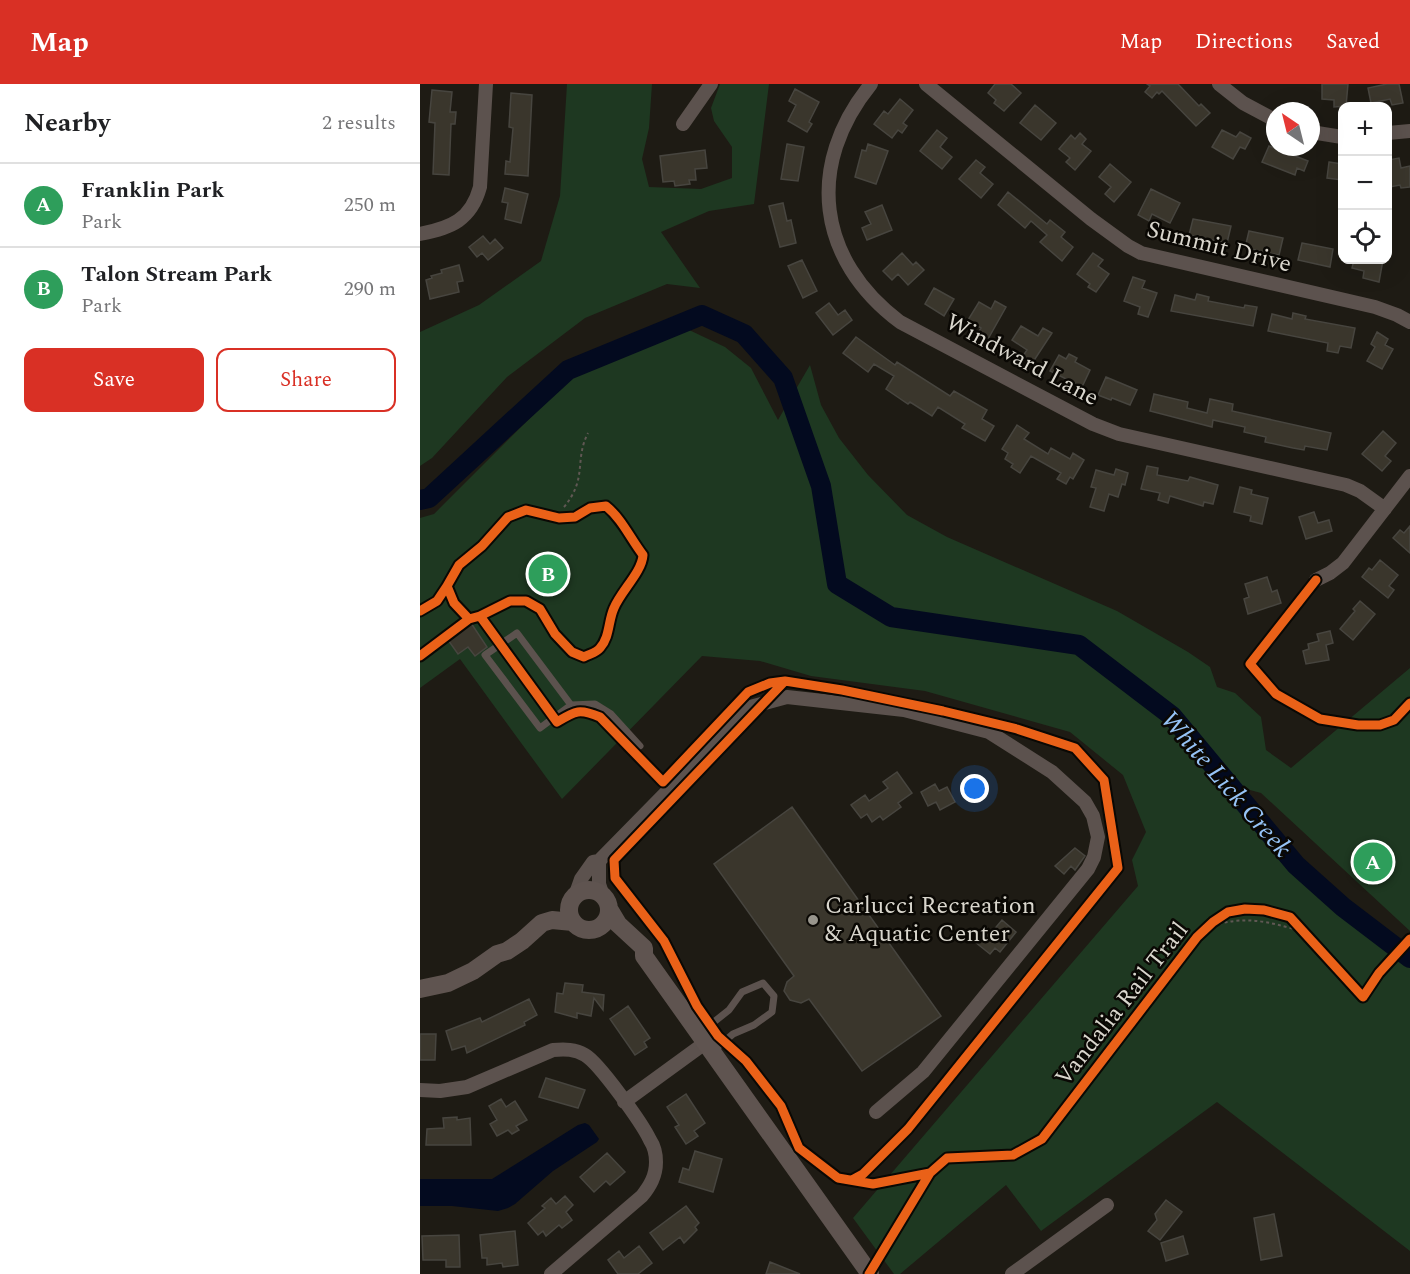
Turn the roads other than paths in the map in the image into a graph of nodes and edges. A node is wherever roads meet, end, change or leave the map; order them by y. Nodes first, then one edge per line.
1 (486, 84) edge
2 (711, 84) edge
3 (871, 84) edge
4 (926, 84) edge
5 (1219, 84) edge
6 (1266, 116) edge
7 (683, 124) dead end
8 (1410, 130) edge
9 (1392, 132) edge
10 (1320, 133) edge
11 (1338, 136) edge
12 (420, 234) edge
13 (1410, 322) edge
14 (1410, 476) edge
15 (1385, 509) junction
16 (1316, 580) dead end
17 (571, 705) junction
18 (640, 746) dead end
19 (599, 861) junction
20 (573, 898) junction
21 (606, 902) junction
22 (573, 922) junction
23 (594, 930) junction
24 (497, 954) junction
25 (644, 956) junction
26 (420, 989) edge
27 (705, 1043) junction
28 (420, 1090) edge
29 (624, 1102) junction
30 (876, 1112) dead end
31 (1107, 1205) dead end
32 (551, 1274) edge
33 (870, 1274) edge
34 (1012, 1274) edge

1 - 12 street
2 - 7 street
3 - 15 street, Windward Lane
4 - 13 street, Summit Drive
5 - 6 street
8 - 9 street
10 - 11 street
14 - 15 street
15 - 16 street
17 - 17 lane
17 - 18 lane
19 - 20 street
19 - 21 street
19 - 30 street
20 - 21 street
20 - 22 street
20 - 24 street
21 - 23 street
21 - 25 street
22 - 23 street
22 - 24 street
23 - 25 street
24 - 26 street
25 - 27 street
27 - 27 lane
27 - 29 street
27 - 33 street
28 - 29 street
29 - 32 street
31 - 34 street

